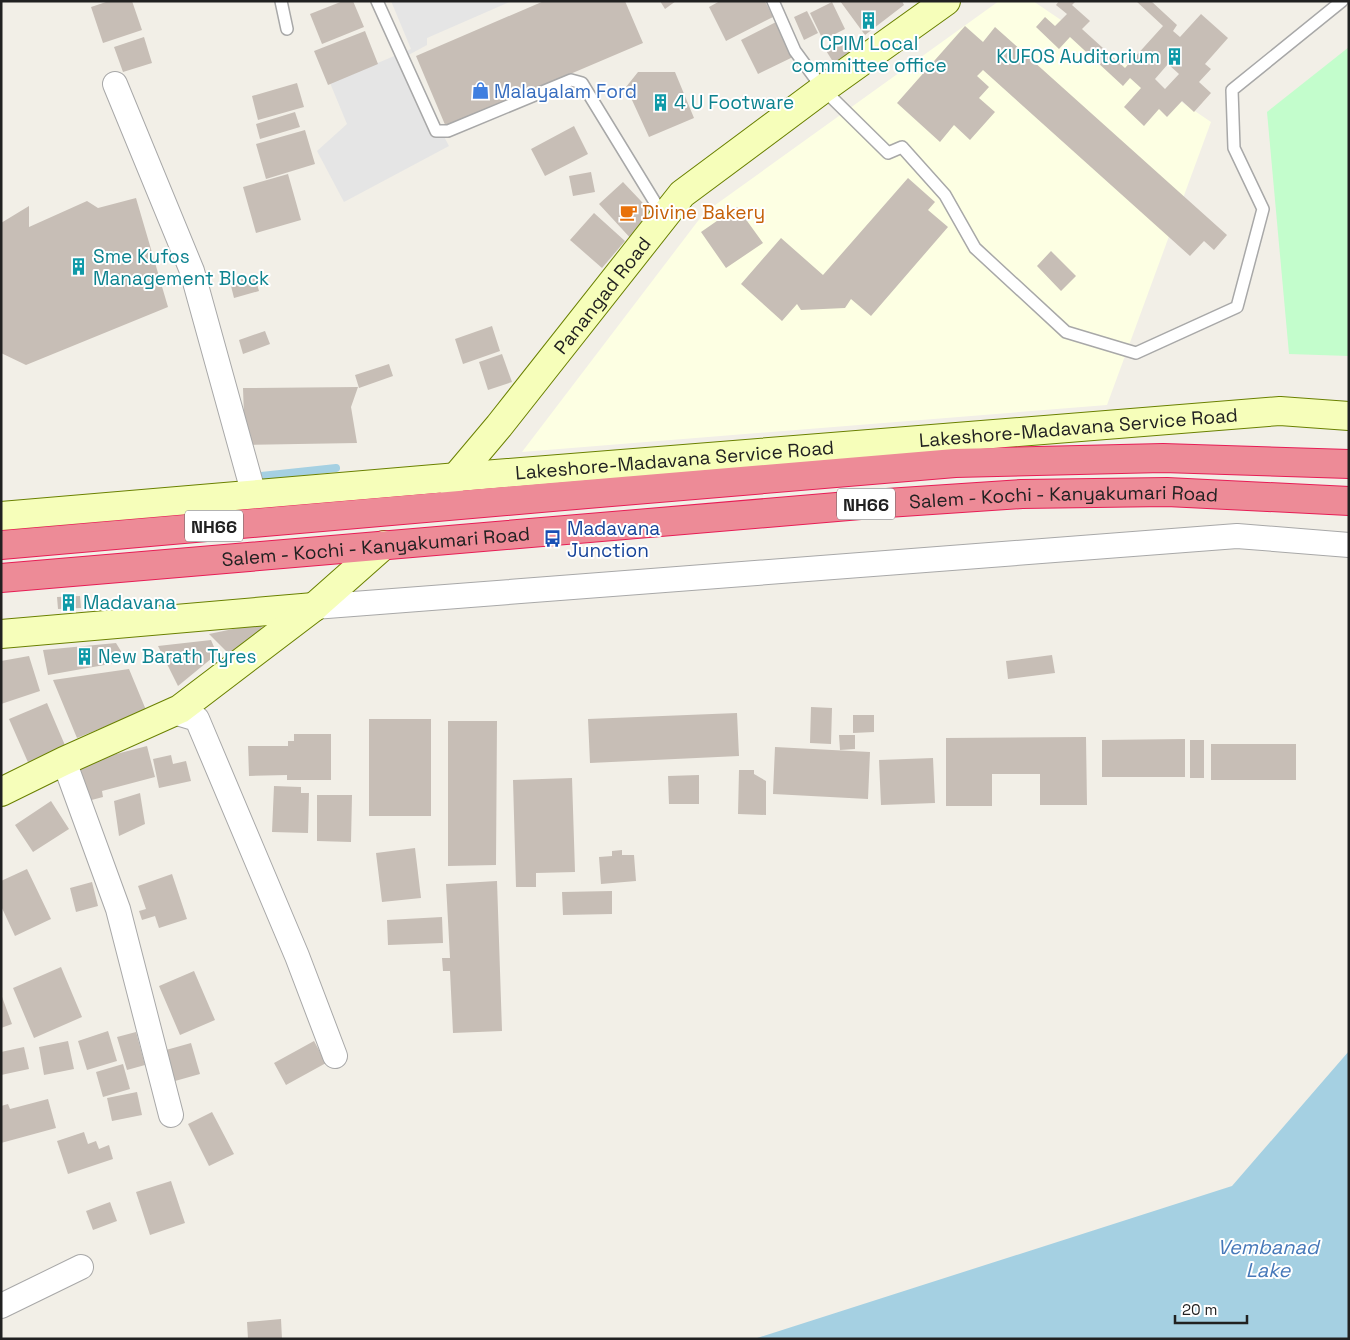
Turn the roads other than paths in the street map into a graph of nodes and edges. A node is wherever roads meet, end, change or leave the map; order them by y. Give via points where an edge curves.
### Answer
1 (281, 1) edge
2 (377, 1) edge
3 (773, 1) edge
4 (946, 1) edge
5 (1342, 1) edge
6 (286, 29) dead end
7 (115, 84) dead end
8 (823, 89) junction
9 (664, 216) junction
10 (1349, 416) edge
11 (1349, 464) edge
12 (458, 477) junction
13 (254, 495) junction
14 (1349, 501) edge
15 (427, 507) junction
16 (3, 512) edge
17 (1, 545) edge
18 (384, 545) junction
19 (1349, 545) edge
20 (1, 578) edge
21 (314, 606) junction
22 (1, 634) edge
23 (174, 712) junction
24 (64, 761) junction
25 (1, 792) edge
26 (335, 1056) dead end
27 (171, 1115) dead end
28 (81, 1267) dead end
29 (1, 1306) edge

1 - 6 lane
2 - 9 lane via 436,131 448,132 571,80 582,83
3 - 8 lane via 795,51
4 - 8 street, Panangad Road
5 - 8 lane via 1232,90 1234,148 1263,209 1237,307 1136,353 1066,332 975,248 945,195 902,147 888,153
7 - 13 street via 192,271
8 - 9 street, Panangad Road via 682,194
9 - 12 street, Panangad Road
10 - 12 street, Lakeshore-Madavana Service Road via 1280,410
11 - 15 highway, Salem - Kochi - Kanyakumari Road / NH66 via 1164,458 955,464
12 - 13 street, Lakeshore-Madavana Service Road
12 - 15 street, Panangad Road
13 - 16 street, Lakeshore-Madavana Service Road
14 - 18 highway, Salem - Kochi - Kanyakumari Road / NH66 via 1168,492 1022,494
15 - 17 highway, Salem - Kochi - Kanyakumari Road / NH66
15 - 18 highway
18 - 20 highway, Salem - Kochi - Kanyakumari Road / NH66
18 - 21 street
19 - 21 street via 1237,536
21 - 22 street
21 - 23 street
23 - 24 street
23 - 26 street via 197,719 297,956
24 - 25 street
24 - 27 street via 118,909
28 - 29 street

